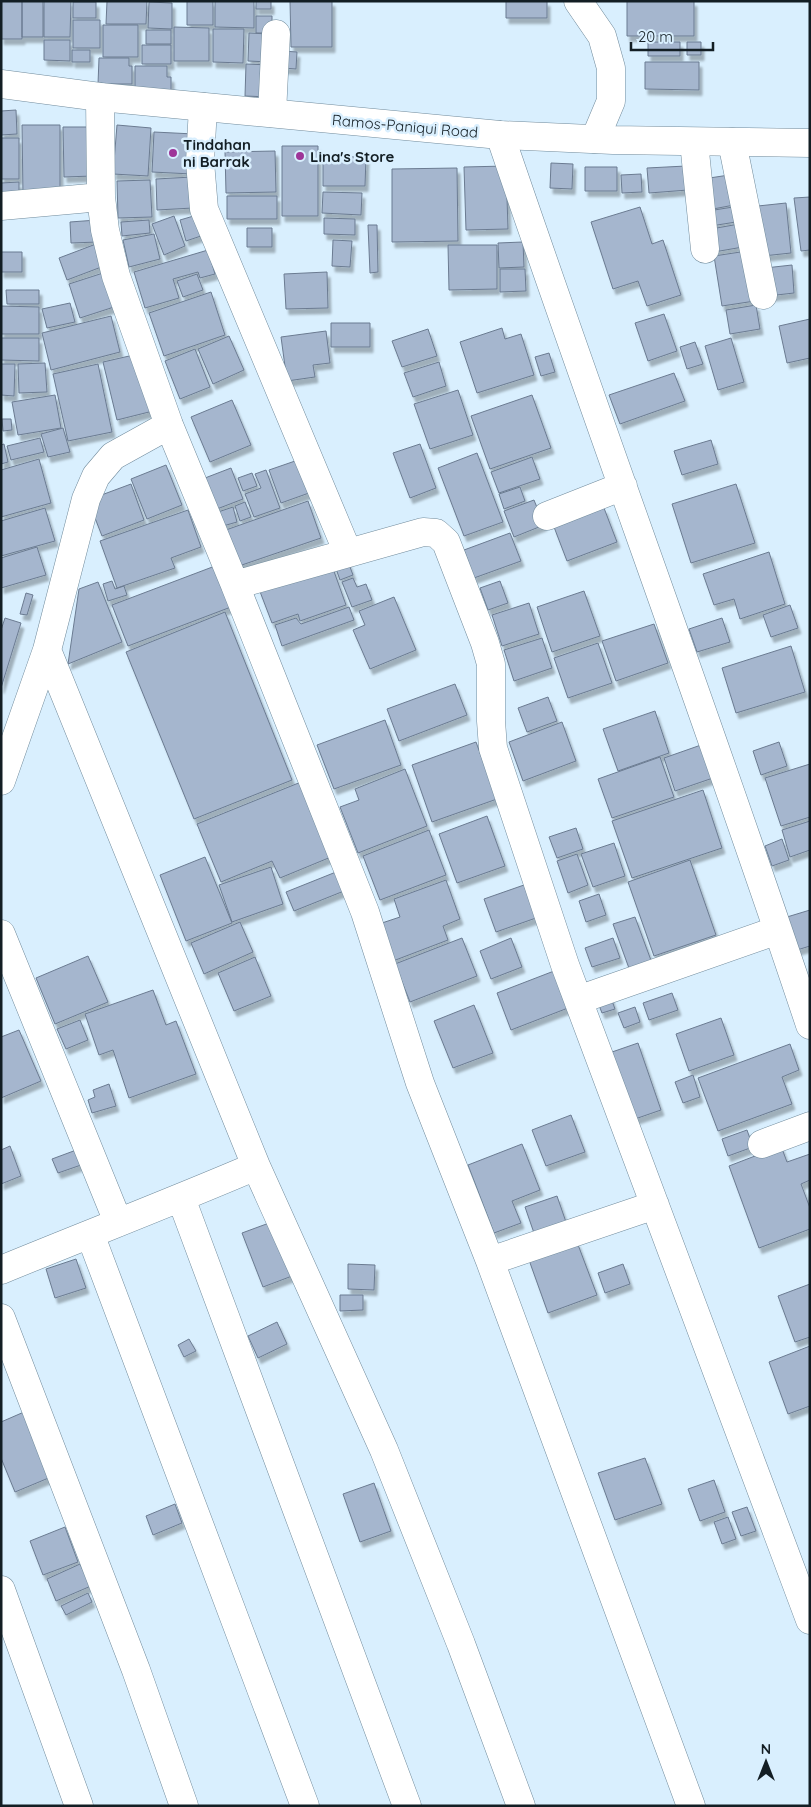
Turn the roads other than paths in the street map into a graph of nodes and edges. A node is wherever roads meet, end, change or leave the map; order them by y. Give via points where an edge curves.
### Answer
1 (578, 1) edge
2 (276, 34) dead end
3 (1, 84) edge
4 (100, 97) junction
5 (203, 107) junction
6 (272, 114) junction
7 (500, 135) junction
8 (595, 139) junction
9 (694, 142) junction
10 (732, 142) junction
11 (810, 143) edge
12 (101, 197) junction
13 (1, 206) edge
14 (705, 249) dead end
15 (763, 295) dead end
16 (169, 425) junction
17 (623, 486) junction
18 (547, 516) dead end
19 (348, 553) junction
20 (235, 585) junction
21 (47, 650) junction
22 (1, 781) edge
23 (778, 930) junction
24 (1, 934) edge
25 (578, 1000) junction
26 (810, 1025) edge
27 (810, 1126) edge
28 (762, 1144) dead end
29 (256, 1166) junction
30 (181, 1198) junction
31 (655, 1205) junction
32 (118, 1222) junction
33 (90, 1234) junction
34 (490, 1261) junction
35 (1, 1270) edge
36 (1, 1318) edge
37 (1, 1590) edge
38 (810, 1620) edge
39 (513, 1803) edge
40 (79, 1806) edge
41 (184, 1806) edge
42 (305, 1806) edge
43 (407, 1806) edge
44 (691, 1806) edge

1 - 8 street via 602,36 611,68 611,101
2 - 6 street
3 - 4 street, Ramos-Paniqui Road
4 - 5 street, Ramos-Paniqui Road
4 - 12 street
5 - 6 street, Ramos-Paniqui Road
5 - 19 street via 200,162 204,209
6 - 7 street, Ramos-Paniqui Road
7 - 8 street, Ramos-Paniqui Road
7 - 17 street
8 - 9 street, Ramos-Paniqui Road
9 - 10 street, Ramos-Paniqui Road
9 - 14 street
10 - 11 street, Ramos-Paniqui Road
10 - 15 street
12 - 13 street
12 - 16 street via 116,276
16 - 20 street
16 - 21 street via 113,456 96,476 86,499
17 - 18 street
17 - 23 street
19 - 20 street
19 - 25 street via 423,532 436,533 446,542 491,664 494,748
20 - 34 street via 365,912 420,1082
21 - 22 street
21 - 29 street
23 - 25 street
23 - 26 street
24 - 32 street
25 - 31 street
27 - 28 street
29 - 30 street
29 - 39 street via 384,1450 460,1644
30 - 32 street
30 - 43 street
31 - 34 street
31 - 38 street
32 - 33 street
33 - 35 street
33 - 42 street
34 - 44 street
36 - 41 street via 136,1670
37 - 40 street

